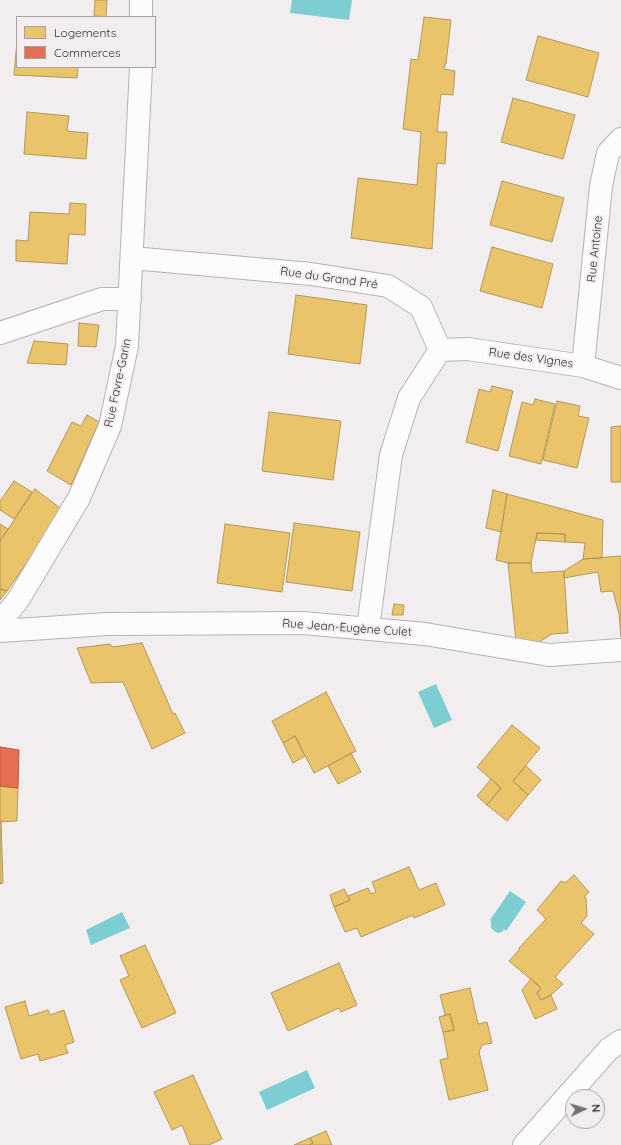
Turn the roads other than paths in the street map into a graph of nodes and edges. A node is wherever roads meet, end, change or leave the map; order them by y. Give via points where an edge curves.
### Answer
1 (141, 0) edge
2 (141, 16) edge
3 (141, 68) edge
4 (621, 138) edge
5 (132, 258) junction
6 (130, 299) junction
7 (0, 333) edge
8 (440, 350) junction
9 (583, 366) junction
10 (621, 378) edge
11 (0, 622) edge
12 (368, 628) junction
13 (0, 630) edge
14 (621, 650) edge
15 (621, 1041) edge
16 (524, 1145) edge

1 - 2 street
3 - 5 street, Rue Favre-Garin
4 - 9 street, Rue Antoine via 608,153 601,186
5 - 6 street, Rue Favre-Garin
5 - 8 street, Rue du Grand Pré via 311,274 388,286 421,307
6 - 7 street via 102,299
6 - 11 street, Rue Favre-Garin via 127,346 110,426 79,498 18,600
8 - 9 street, Rue des Vignes via 468,349
8 - 12 street via 409,398 391,455
9 - 10 street, Rue des Vignes
12 - 13 street, Rue Jean-Eugène Culet via 303,623 107,624
12 - 14 street, Rue Jean-Eugène Culet via 425,634 549,655
15 - 16 street via 609,1049

